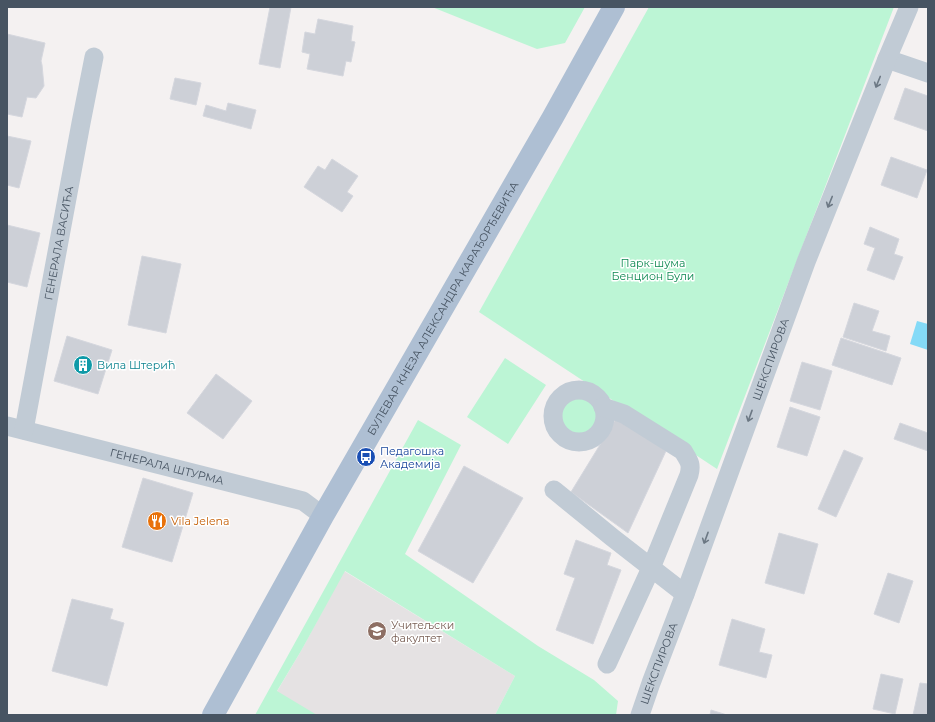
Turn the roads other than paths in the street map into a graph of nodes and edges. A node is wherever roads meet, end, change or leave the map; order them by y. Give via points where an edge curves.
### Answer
1 (614, 7) edge
2 (909, 7) edge
3 (94, 57) dead end
4 (887, 59) junction
5 (928, 73) edge
6 (604, 407) dead end
7 (15, 428) edge
8 (554, 490) dead end
9 (323, 516) junction
10 (651, 568) junction
11 (685, 594) junction
12 (607, 664) dead end
13 (213, 715) edge
14 (640, 715) edge

1 - 9 main road, БУЛЕВАР КНЕЗА АЛЕКСАНДРА КАРАЂОРЂЕВИЋА
2 - 4 street, ШЕКСПИРОВА
3 - 7 street, ГЕНЕРАЛА ВАСИЋА
4 - 5 street
4 -> 11 street, ШЕКСПИРОВА via 806,262
6 - 10 street via 624,414 683,451 689,460 690,475
7 - 9 street, ГЕНЕРАЛА ШТУРМА via 303,500
8 - 10 street
9 - 13 main road, БУЛЕВАР КНЕЗА АЛЕКСАНДРА КАРАЂОРЂЕВИЋА
10 - 11 street
10 - 12 street
11 - 14 street, ШЕКСПИРОВА

